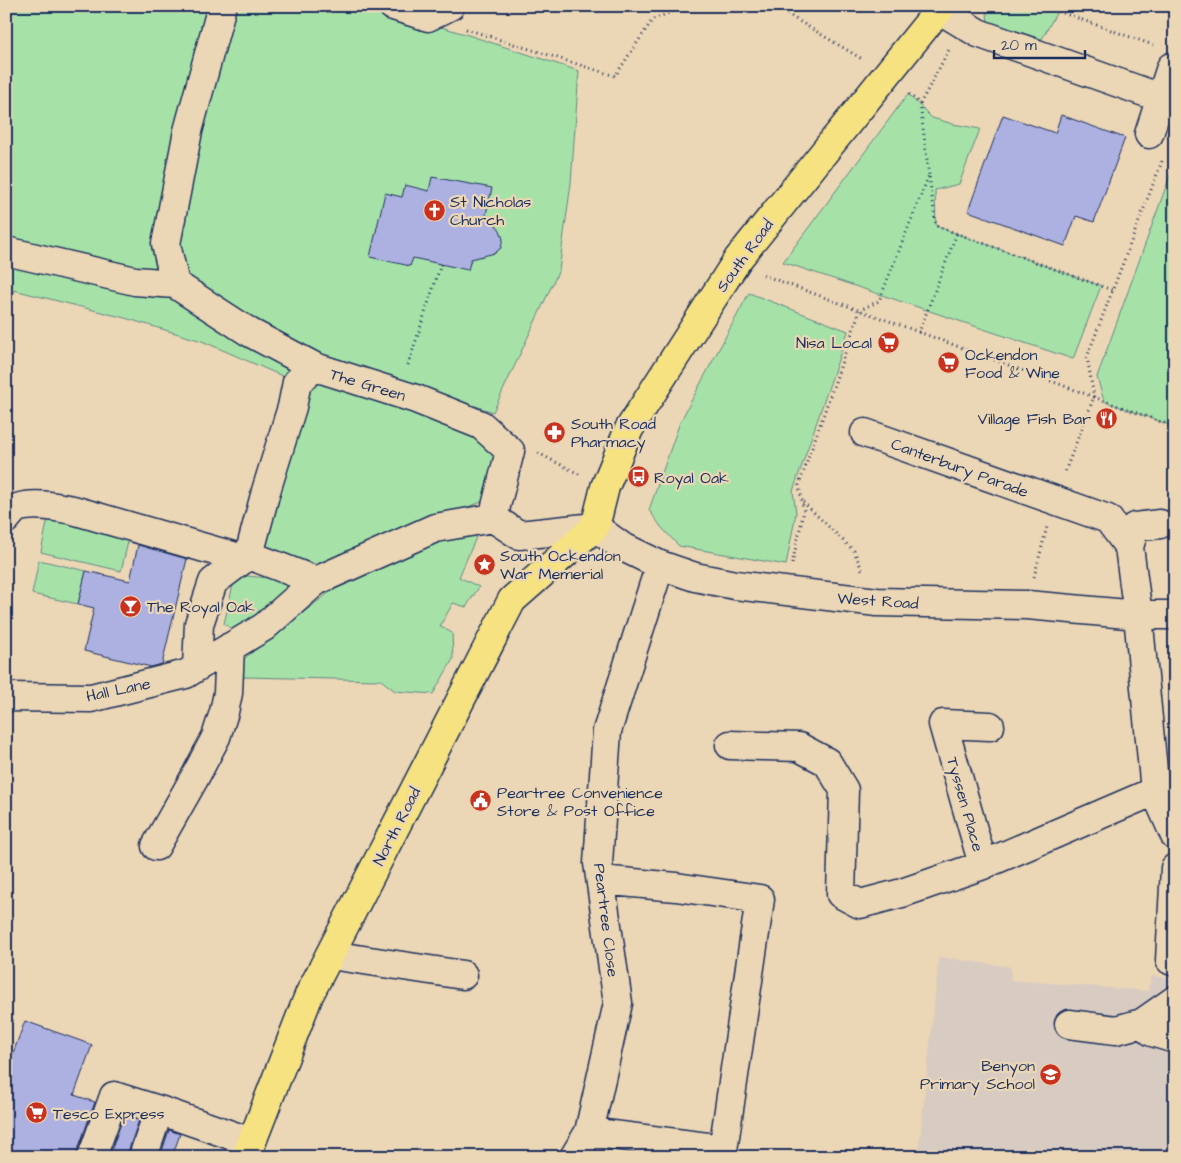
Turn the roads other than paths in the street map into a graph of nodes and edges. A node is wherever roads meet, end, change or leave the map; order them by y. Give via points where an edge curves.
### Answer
1 (222, 6) edge
2 (393, 6) edge
3 (941, 8) edge
4 (439, 12) edge
5 (1164, 57) road end
6 (1161, 98) junction
7 (1149, 134) dead end
8 (6, 251) edge
9 (175, 284) junction
10 (316, 367) junction
11 (865, 433) dead end
12 (493, 518) junction
13 (6, 520) edge
14 (1160, 524) dead end
15 (595, 527) junction
16 (1129, 547) junction
17 (246, 557) junction
18 (660, 565) junction
19 (316, 581) junction
20 (1138, 615) junction
21 (1175, 615) edge
22 (230, 647) junction
23 (197, 667) junction
24 (6, 697) edge
25 (990, 726) dead end
26 (730, 745) dead end
27 (1165, 789) edge
28 (1175, 836) edge
29 (156, 846) dead end
30 (983, 865) junction
31 (1175, 868) edge
32 (601, 880) junction
33 (330, 955) junction
34 (1175, 962) edge
35 (463, 975) dead end
36 (1175, 1000) edge
37 (1142, 1023) junction
38 (1069, 1024) dead end
39 (1175, 1039) edge
40 (159, 1110) junction
41 (589, 1132) junction
42 (248, 1149) edge
43 (722, 1153) edge
44 (92, 1157) edge
45 (143, 1157) edge
46 (574, 1157) edge

1 - 9 street via 188,131 166,244
2 - 4 street
3 - 6 street, South Road via 978,33
3 - 15 main road, South Road via 738,260 629,429 605,487
5 - 6 street
6 - 7 street
8 - 9 street via 135,281
9 - 10 street via 249,332
10 - 12 street, The Green via 399,393 482,425 510,451
10 - 17 street, The Green via 297,382
11 - 16 street, Canterbury Parade via 1108,520
12 - 15 street via 519,535
12 - 19 street via 435,528
13 - 17 street via 16,508 33,505 58,507
14 - 16 street via 1134,527
15 - 18 street, West Road via 621,546
15 - 33 main road, North Road via 512,600
16 - 20 street
17 - 19 street
17 - 23 street via 214,582 200,624
18 - 20 street, West Road via 735,584 877,602 1027,605
18 - 32 street, Peartree Close via 607,731 598,863
19 - 22 street via 264,626
20 - 21 street, West Road
20 - 27 street
22 - 23 street
22 - 29 street via 228,693 216,737
23 - 24 street, Hall Lane via 186,674 91,698
25 - 30 street, Tyssen Place via 943,724
26 - 30 street via 799,747 827,762 844,790 841,894 860,904
27 - 28 street
27 - 30 street, Tyssen Place
31 - 34 street via 1170,960
32 - 41 street, Peartree Close via 618,1003
32 - 43 street via 760,899
33 - 35 street
33 - 42 main road, North Road via 309,995
36 - 37 street
37 - 38 street via 1116,1030
37 - 39 street via 1152,1032
40 - 42 street
40 - 44 street via 114,1096
40 - 45 street
41 - 43 street
41 - 46 street, Peartree Close

